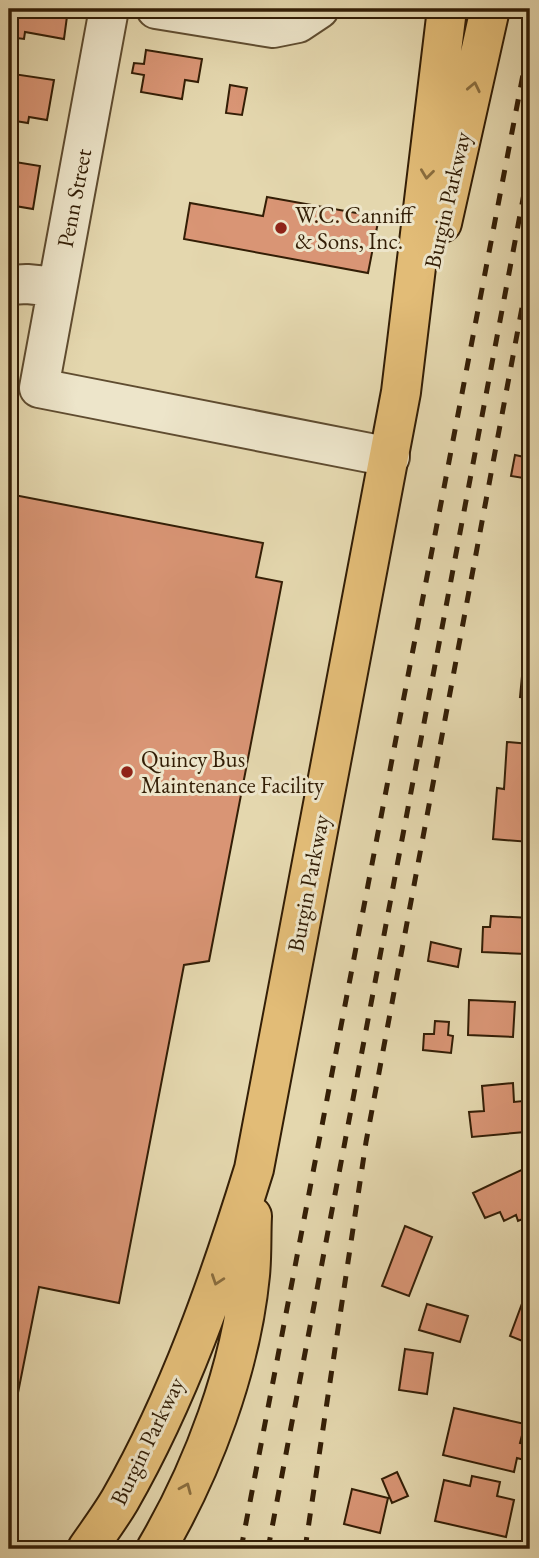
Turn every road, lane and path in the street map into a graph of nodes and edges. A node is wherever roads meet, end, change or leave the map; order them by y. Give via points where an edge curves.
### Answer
1 (109, 9) edge
2 (156, 9) edge
3 (319, 9) edge
4 (447, 9) edge
5 (490, 9) edge
6 (9, 285) edge
7 (57, 288) junction
8 (401, 391) junction
9 (390, 457) junction
10 (254, 1169) junction
11 (87, 1549) edge
12 (156, 1549) edge

1 - 7 street, Penn Street
2 - 3 street via 273,28 298,23
4 -> 8 main road, Burgin Parkway
8 -> 5 main road, Burgin Parkway
6 - 7 street
7 - 9 street, Penn Street via 39,388
8 - 9 main road, Burgin Parkway
9 - 10 main road, Burgin Parkway
10 -> 11 main road, Burgin Parkway via 214,1291 158,1426 119,1502
12 -> 10 main road, Burgin Parkway via 207,1441 233,1366 250,1276

